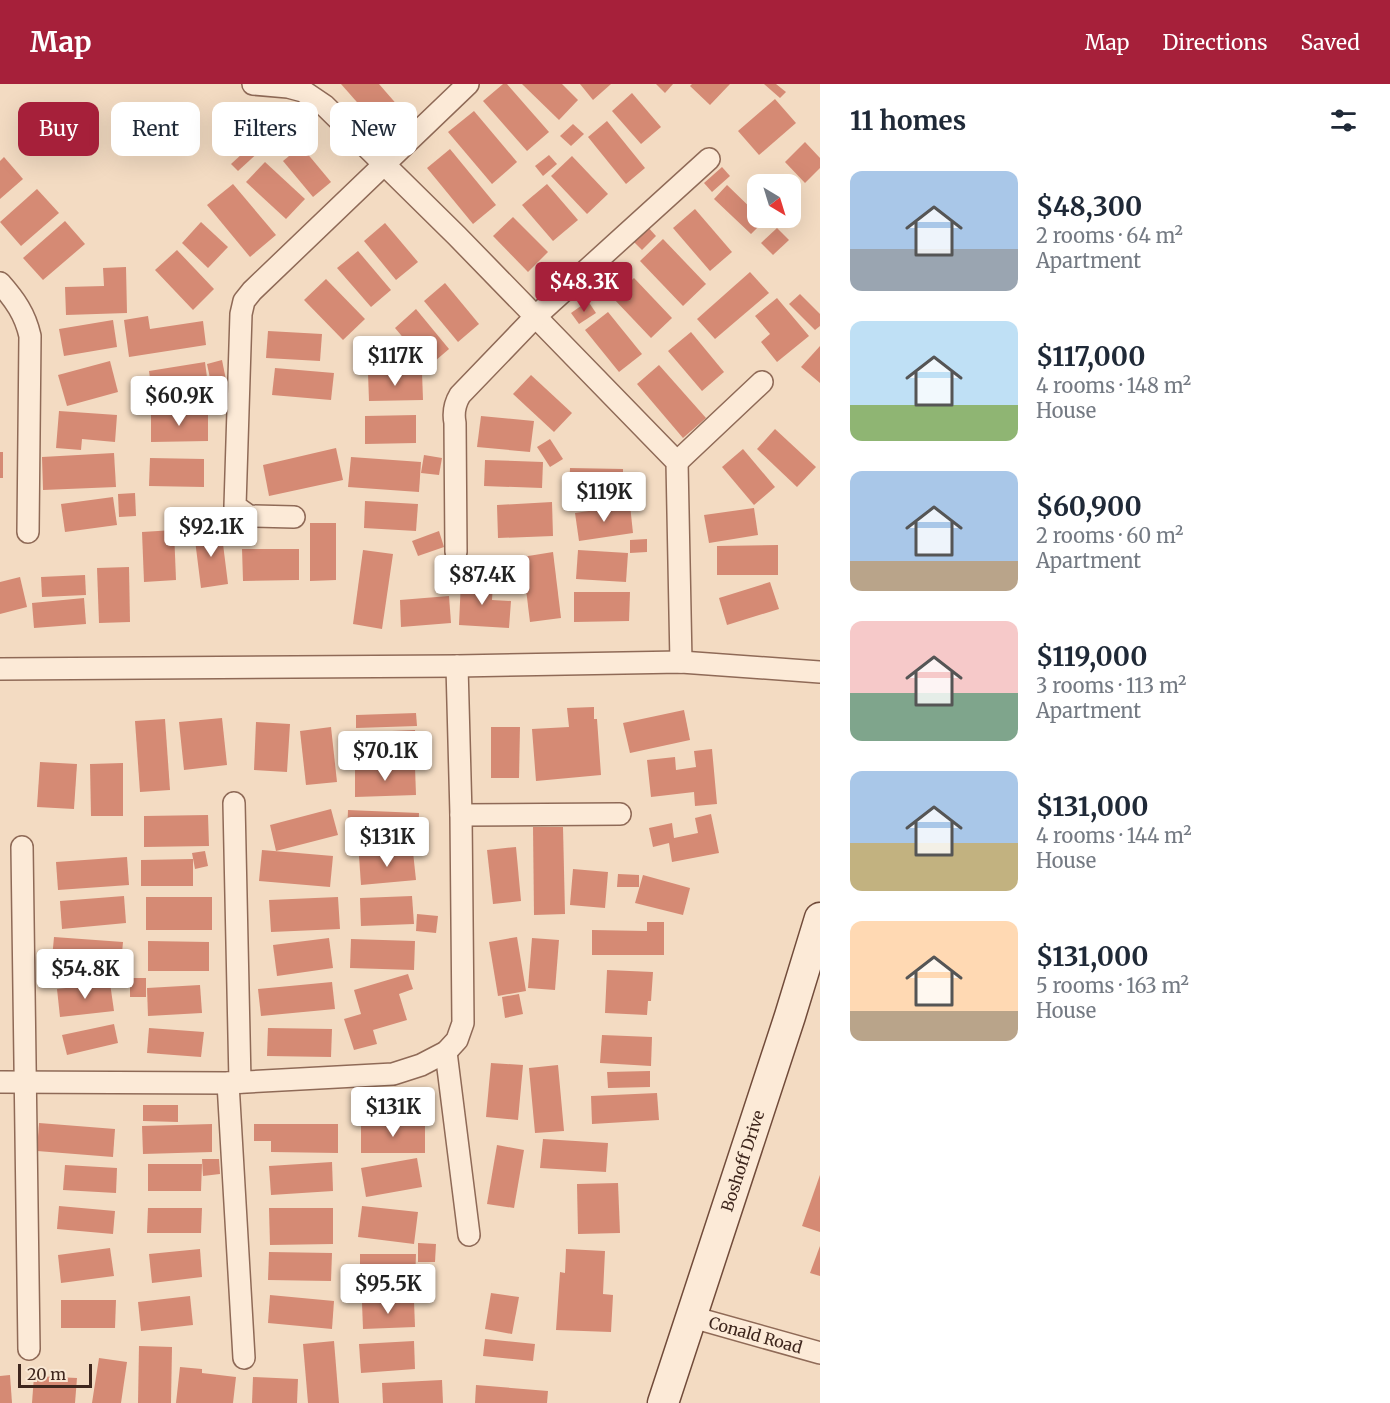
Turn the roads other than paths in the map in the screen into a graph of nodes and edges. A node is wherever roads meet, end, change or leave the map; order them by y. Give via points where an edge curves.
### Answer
1 (253, 84) edge
2 (468, 84) edge
3 (709, 159) dead end
4 (386, 164) junction
5 (0, 283) edge
6 (536, 316) junction
7 (762, 382) dead end
8 (677, 462) junction
9 (294, 518) dead end
10 (28, 532) dead end
11 (456, 552) dead end
12 (681, 662) junction
13 (457, 666) junction
14 (0, 669) edge
15 (820, 672) edge
16 (234, 803) dead end
17 (620, 814) dead end
18 (461, 815) junction
19 (22, 847) dead end
20 (820, 918) edge
21 (446, 1052) junction
22 (25, 1081) junction
23 (0, 1082) edge
24 (234, 1083) junction
25 (469, 1235) dead end
26 (692, 1317) junction
27 (29, 1349) dead end
28 (820, 1353) edge
29 (244, 1359) dead end
30 (663, 1403) edge

1 - 4 street via 303,91 325,106
2 - 4 street
3 - 6 street
4 - 6 street
4 - 9 street via 244,301 235,506 249,516
5 - 10 street via 19,305 30,336
6 - 8 street
6 - 11 street via 456,401
7 - 8 street
8 - 12 street
12 - 13 street
12 - 15 street
13 - 14 street
13 - 18 street
16 - 24 street
17 - 18 street
18 - 21 street via 464,1023 457,1040
19 - 22 street
20 - 26 main road, Boshoff Drive
21 - 24 street via 393,1074
21 - 25 street
22 - 23 street
22 - 24 street
22 - 27 street
24 - 29 street
26 - 28 street, Conald Road
26 - 30 main road, Boshoff Drive

